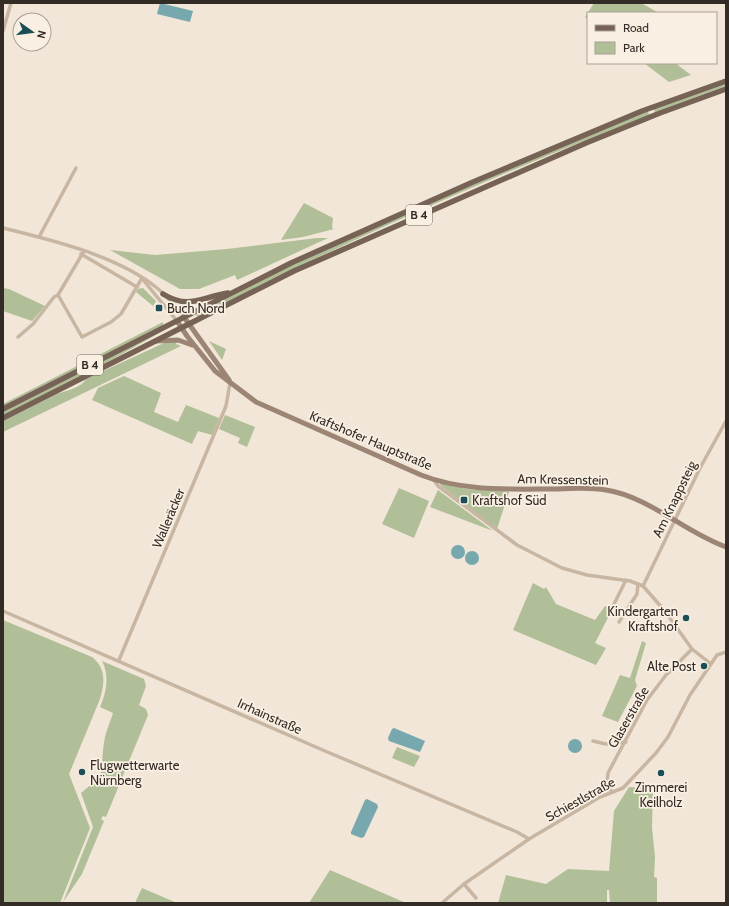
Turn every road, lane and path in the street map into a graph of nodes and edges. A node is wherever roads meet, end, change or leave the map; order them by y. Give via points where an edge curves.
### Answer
1 (11, 3) edge
2 (3, 31) edge
3 (726, 81) edge
4 (726, 89) edge
5 (76, 168) dead end
6 (3, 228) edge
7 (39, 237) junction
8 (82, 252) junction
9 (142, 278) junction
10 (137, 287) junction
11 (234, 292) junction
12 (164, 294) junction
13 (58, 295) junction
14 (184, 317) junction
15 (177, 321) junction
16 (189, 324) junction
17 (182, 328) junction
18 (18, 337) dead end
19 (156, 341) junction
20 (195, 347) junction
21 (230, 382) junction
22 (3, 409) edge
23 (3, 418) edge
24 (726, 421) edge
25 (434, 480) junction
26 (675, 521) junction
27 (726, 547) edge
28 (626, 580) junction
29 (638, 584) junction
30 (643, 586) junction
31 (612, 608) dead end
32 (3, 611) edge
33 (619, 622) dead end
34 (692, 649) junction
35 (726, 652) edge
36 (118, 660) junction
37 (711, 664) junction
38 (593, 741) dead end
39 (626, 742) junction
40 (607, 782) junction
41 (611, 791) junction
42 (600, 797) junction
43 (529, 839) junction
44 (464, 884) junction
45 (476, 898) dead end
46 (442, 903) edge

1 - 2 street
3 - 11 main road, B 4 via 642,111 409,210
4 - 16 main road, B 4 via 645,119 408,220 294,271
5 - 7 street
6 - 7 street
7 - 8 street
8 - 9 street via 103,258
8 - 10 street
8 - 13 street
9 - 10 street
9 - 12 street
9 - 15 street
10 - 13 street via 120,314 111,322 82,337
11 - 12 main road, B 4 via 185,303
11 - 14 main road, B 4
12 - 14 street
13 - 18 street
14 - 15 main road, B 4
14 - 16 street, Kraftshofer Hauptstraße
15 - 17 street, Kraftshofer Hauptstraße
15 - 22 main road, B 4
16 - 17 main road, B 4
16 - 21 street, Kraftshofer Hauptstraße
17 - 19 main road, B 4
17 - 20 street, Kraftshofer Hauptstraße
19 - 20 street via 178,340
19 - 23 main road, B 4
20 - 21 street, Kraftshofer Hauptstraße via 215,371
21 - 25 street, Kraftshofer Hauptstraße via 260,404
21 - 36 street, Walleräcker via 226,406
24 - 26 street, Am Knappsteig
25 - 26 street, Am Kressenstein via 488,489 605,490 634,498
25 - 28 street, Kraftshofer Hauptstraße via 438,486 517,545 573,572
26 - 27 street, Am Kressenstein
26 - 30 street, Am Knappsteig
28 - 29 street, Kraftshofer Hauptstraße
28 - 31 street
29 - 30 street, Kraftshofer Hauptstraße
29 - 33 street via 637,594
30 - 34 street, Kraftshofer Hauptstraße
32 - 36 street, Irrhainstraße
34 - 37 street, Kraftshofer Hauptstraße
34 - 39 street, Glaserstraße via 666,675 647,700
35 - 37 street via 717,655
36 - 43 street, Irrhainstraße
37 - 41 street, Schiestlstraße via 656,753 623,788
38 - 39 street via 606,744
39 - 40 street, Glaserstraße via 608,773
40 - 41 street
40 - 42 street, Glaserstraße via 599,794
41 - 42 street, Schiestlstraße
42 - 43 street, Schiestlstraße
43 - 44 street, Schiestlstraße
44 - 45 street
44 - 46 street, Schiestlstraße

